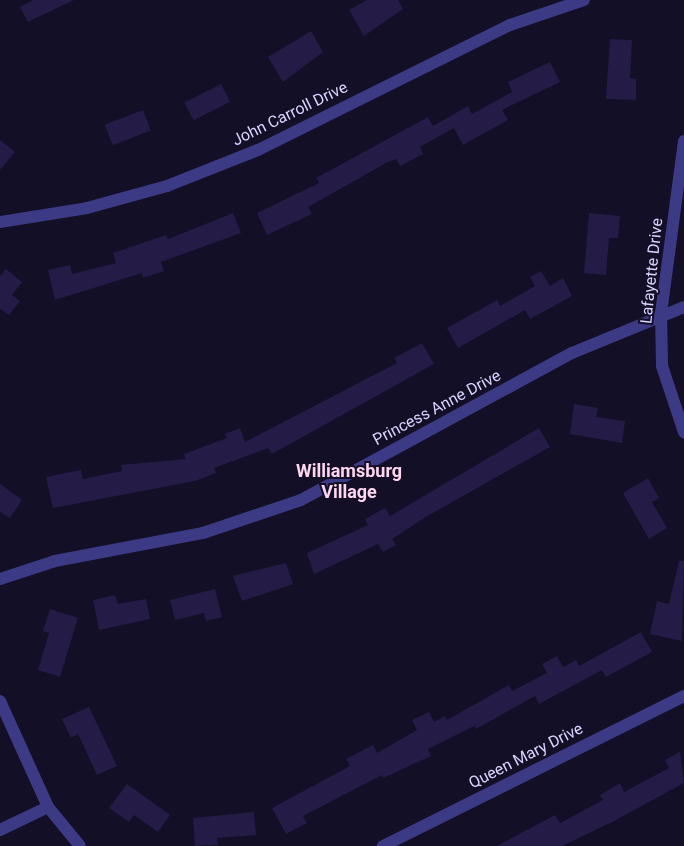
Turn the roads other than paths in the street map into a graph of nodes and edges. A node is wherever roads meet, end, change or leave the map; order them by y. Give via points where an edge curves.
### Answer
1 (584, 0) edge
2 (684, 141) edge
3 (0, 222) edge
4 (684, 307) edge
5 (661, 313) junction
6 (684, 432) edge
7 (0, 579) edge
8 (684, 696) edge
9 (0, 700) edge
10 (48, 807) junction
11 (0, 830) edge
12 (80, 846) edge
13 (383, 846) edge

1 - 3 street, John Carroll Drive via 510,25 258,150 167,186 86,208
2 - 5 street, Lafayette Drive
4 - 5 street, Princess Anne Drive
5 - 6 street, Lafayette Drive via 662,366
5 - 7 street, Princess Anne Drive via 572,353 301,500 203,533 55,561
8 - 13 street, Queen Mary Drive
9 - 10 street
10 - 11 street
10 - 12 street

